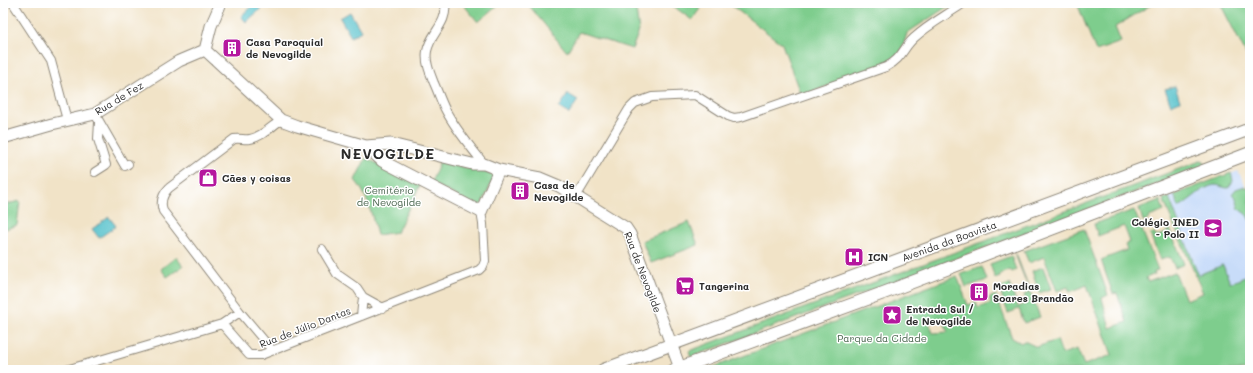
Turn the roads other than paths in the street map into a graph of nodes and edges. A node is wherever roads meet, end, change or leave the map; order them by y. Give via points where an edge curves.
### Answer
1 (13, 3) edge
2 (221, 3) edge
3 (445, 3) edge
4 (961, 5) dead end
5 (205, 50) junction
6 (97, 118) junction
7 (67, 120) junction
8 (280, 120) junction
9 (1250, 130) edge
10 (3, 138) edge
11 (366, 146) junction
12 (1250, 153) edge
13 (128, 164) dead end
14 (484, 164) junction
15 (499, 170) junction
16 (95, 172) dead end
17 (576, 197) junction
18 (481, 212) junction
19 (322, 249) dead end
20 (363, 297) junction
21 (383, 308) junction
22 (240, 312) junction
23 (361, 316) junction
24 (222, 324) junction
25 (672, 344) junction
26 (272, 350) junction
27 (677, 369) edge
28 (66, 370) edge
29 (603, 370) edge

1 - 7 street via 50,61
2 - 5 street via 211,26
3 - 14 street via 445,18 427,51 428,68 445,109
4 - 17 street via 915,37 894,63 741,117 728,116 695,95 652,97 635,103
5 - 6 street, Rua de Fez via 179,61
5 - 8 street
6 - 7 street, Rua de Fez
6 - 13 street via 125,166
6 - 16 street via 98,139 106,165
7 - 10 street, Rua de Fez
8 - 11 street
8 - 22 street via 257,138 234,139 169,188 162,200 163,211
9 - 25 main road, Avenida da Boavista
11 - 14 street, Rua de Nevogilde via 391,144 472,164
11 - 18 street via 382,161
12 - 27 main road
14 - 15 street, Rua de Nevogilde
15 - 17 street, Rua de Nevogilde via 540,178
15 - 18 street
17 - 25 street, Rua de Nevogilde via 621,224 630,234
18 - 21 street, Rua de Júlio Dantas via 485,261 483,266
19 - 20 street via 337,274 357,288
20 - 21 street
20 - 23 street
21 - 23 street, Rua de Júlio Dantas
22 - 24 street
22 - 26 street
23 - 26 street, Rua de Júlio Dantas
24 - 26 street, Rua de Júlio Dantas via 249,355 261,355
24 - 28 street
25 - 27 street, Rua de Nevogilde
25 - 29 main road, Avenida da Boavista

